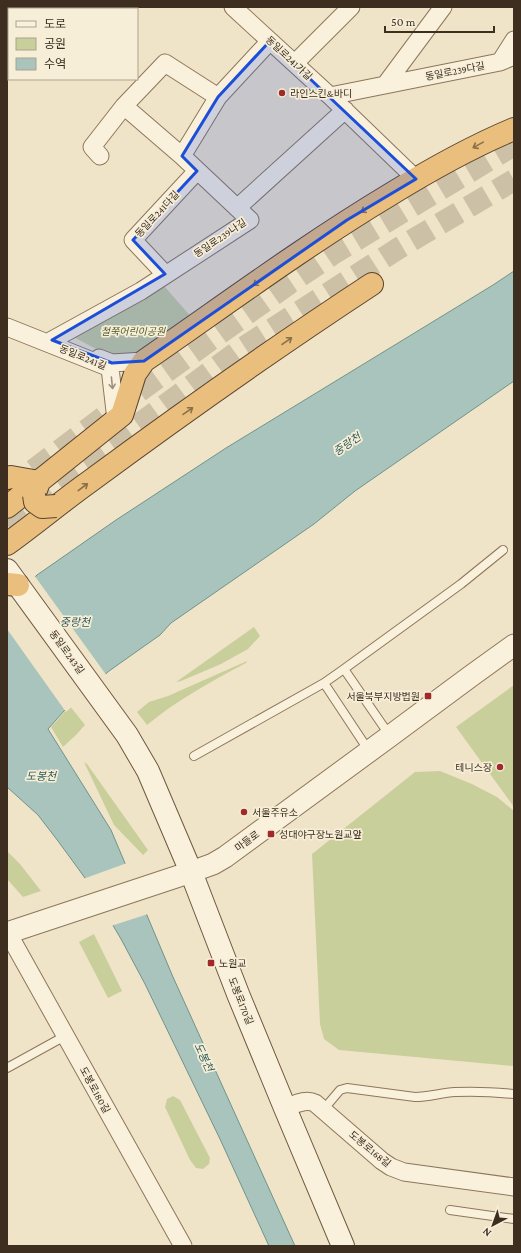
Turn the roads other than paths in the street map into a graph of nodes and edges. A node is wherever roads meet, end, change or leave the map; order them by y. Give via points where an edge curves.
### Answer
1 (233, 7) edge
2 (351, 7) edge
3 (444, 7) edge
4 (514, 40) edge
5 (270, 41) junction
6 (507, 59) edge
7 (295, 63) junction
8 (385, 85) junction
9 (330, 96) junction
10 (218, 97) junction
11 (124, 106) junction
12 (345, 110) junction
13 (514, 129) edge
14 (100, 156) dead end
15 (182, 156) junction
16 (197, 171) junction
17 (416, 179) junction
18 (237, 208) junction
19 (165, 274) junction
20 (372, 284) dead end
21 (7, 319) edge
22 (7, 327) edge
23 (52, 340) junction
24 (144, 361) junction
25 (116, 420) junction
26 (7, 478) edge
27 (36, 489) junction
28 (56, 506) junction
29 (7, 507) edge
30 (7, 544) edge
31 (503, 550) dead end
32 (11, 579) edge
33 (514, 645) edge
34 (344, 669) junction
35 (324, 683) junction
36 (127, 735) joint
37 (390, 736) junction
38 (370, 751) junction
39 (194, 756) dead end
40 (191, 872) junction
41 (8, 933) edge
42 (65, 1036) junction
43 (7, 1068) edge
44 (514, 1094) edge
45 (285, 1108) junction
46 (323, 1110) junction
47 (514, 1186) edge
48 (450, 1210) dead end
49 (514, 1219) edge
50 (183, 1246) edge
51 (343, 1246) edge

1 - 5 street, 동일로241가길
2 - 7 street
3 - 8 street
4 - 6 street, 동일로239다길
5 - 7 street, 동일로241가길
5 - 10 street
6 - 8 street, 동일로239다길
7 - 9 street, 동일로241가길
8 - 9 street, 동일로239다길
9 - 12 street, 동일로241가길
10 - 11 street via 164,63
10 - 15 street
11 - 14 street via 92,147
11 - 15 street
12 - 17 street, 동일로241가길
12 - 18 street, 동일로239나길
13 -> 17 highway via 488,140
15 - 16 street
16 - 18 street
16 - 19 street, 동일로241다길 via 133,240
17 -> 24 highway via 347,220
18 - 19 street, 동일로239나길 via 250,220
19 - 23 street, 동일로239나길 via 141,291
28 -> 20 highway via 311,324
21 - 23 street, 동일로241길
22 -> 25 street, 동일로241길 via 110,368
23 - 24 street, 동일로241길 via 112,363
24 - 25 highway via 135,374 122,415
25 - 27 highway
26 - 27 highway via 11,477
27 - 28 highway, bridge via 36,502 42,507
27 - 29 highway
28 - 30 highway
31 - 34 lane via 461,584
32 - 36 main road, 동일로243길
33 - 37 street, 마들로
34 - 35 lane
34 - 37 lane
35 - 38 lane
35 - 39 lane
36 - 40 main road, 도봉로170길 via 148,771
37 - 38 street, 마들로
38 - 40 street, 마들로 via 225,857
40 - 41 street, 마들로
40 - 45 main road, 도봉로170길
41 - 42 street, 도봉로180길
42 - 43 lane
42 - 50 street, 도봉로180길
44 - 46 lane via 482,1091 414,1097 347,1088 340,1090
45 - 46 street, 도봉로168길 via 308,1101
45 - 51 main road, 도봉로170길
46 - 47 street, 도봉로168길 via 391,1167 404,1172
48 - 49 lane

